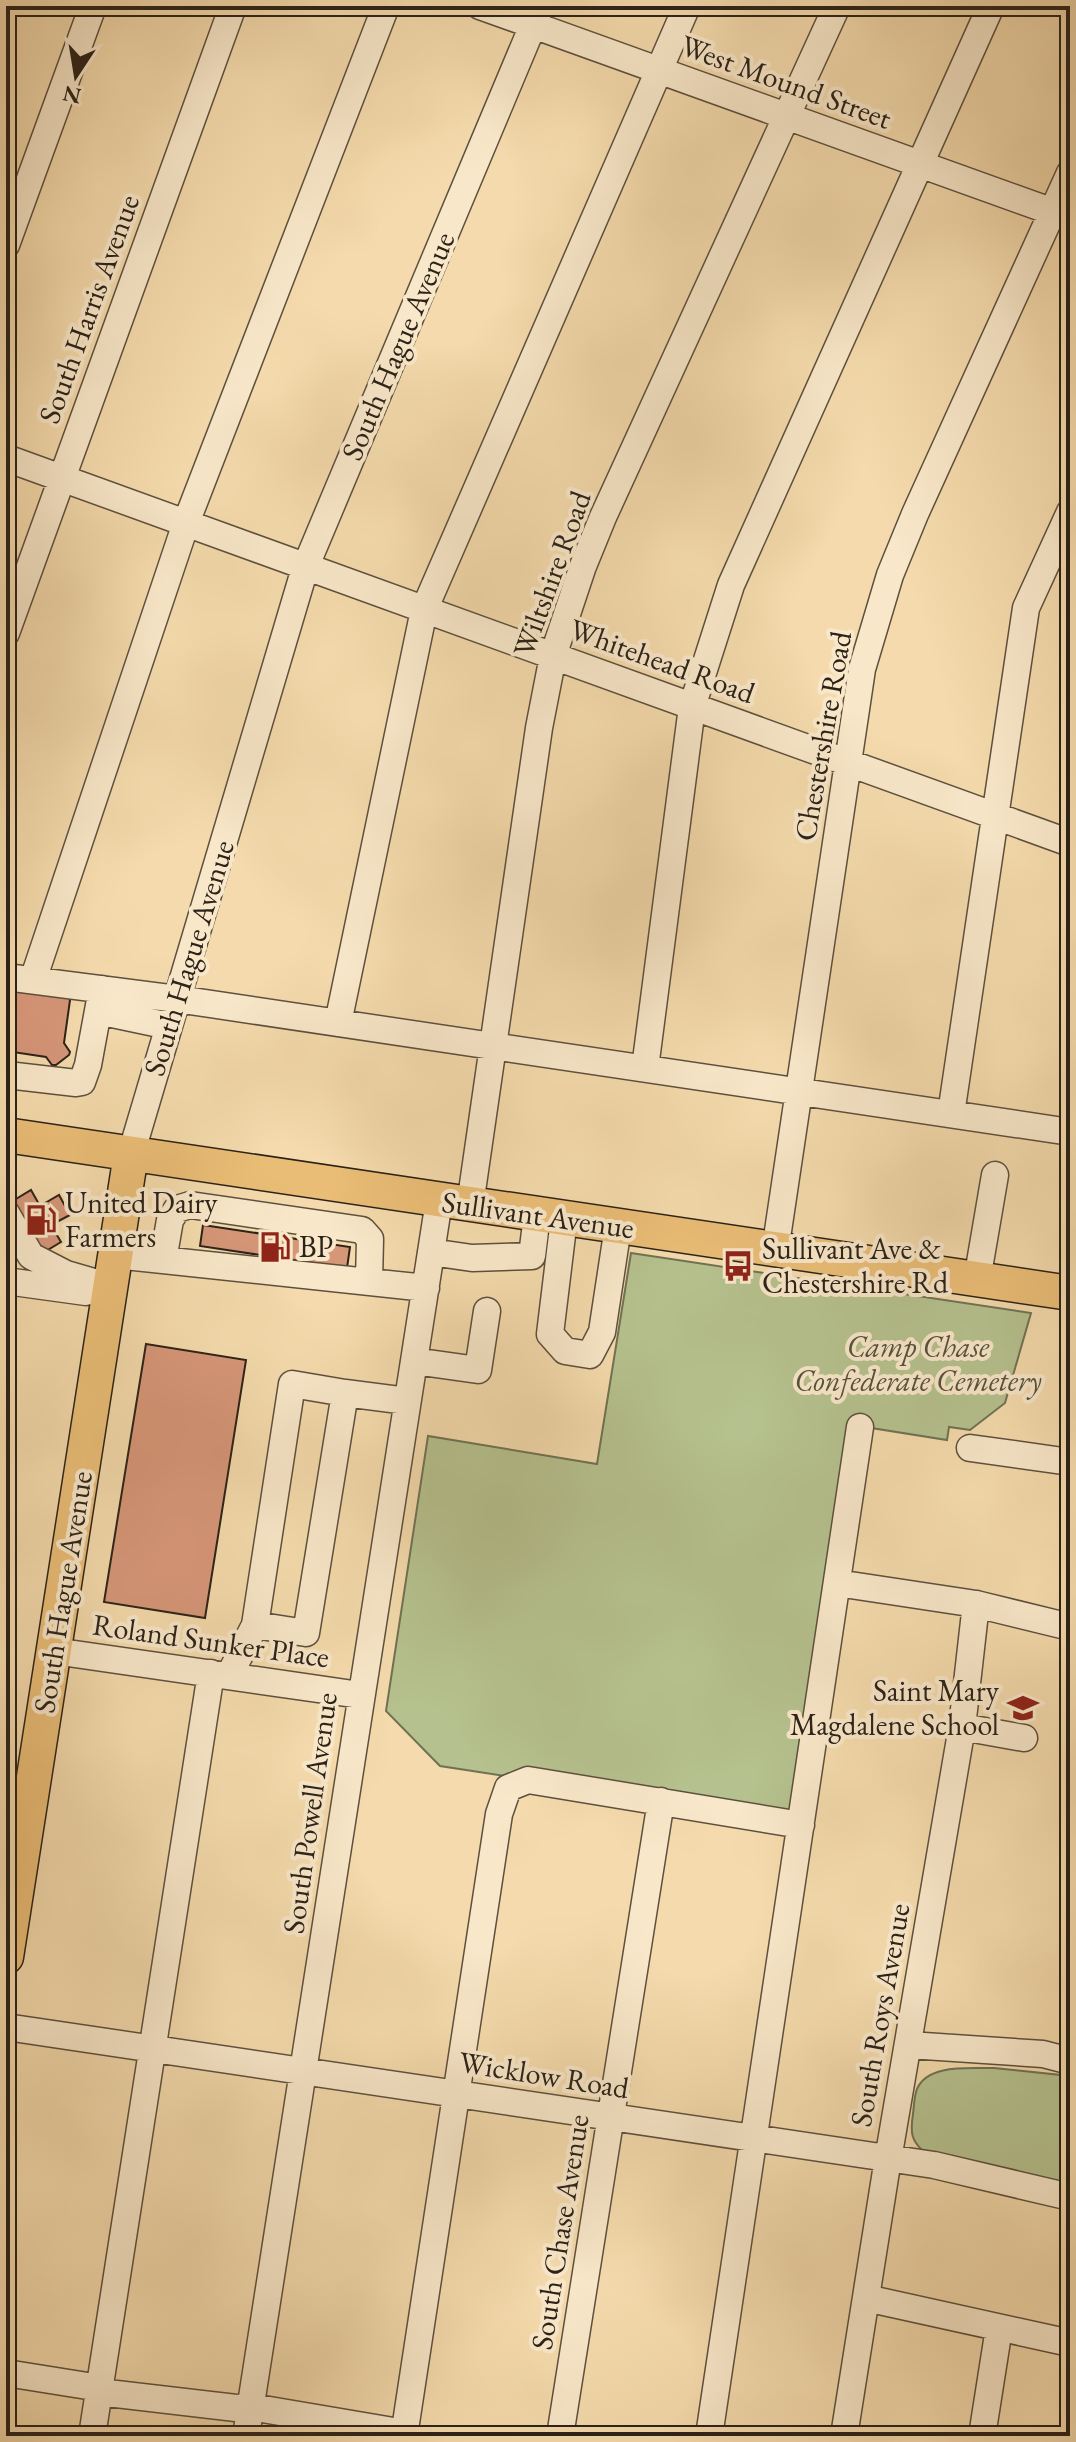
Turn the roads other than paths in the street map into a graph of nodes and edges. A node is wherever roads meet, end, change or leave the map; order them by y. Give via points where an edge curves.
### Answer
1 (93, 6) edge
2 (233, 6) edge
3 (386, 6) edge
4 (480, 6) edge
5 (687, 6) edge
6 (837, 6) edge
7 (991, 6) edge
8 (537, 16) edge
9 (659, 70) junction
10 (788, 117) junction
11 (918, 164) junction
12 (1070, 173) edge
13 (1061, 215) edge
14 (6, 245) edge
15 (6, 458) edge
16 (61, 479) junction
17 (1070, 512) edge
18 (186, 523) junction
19 (305, 568) junction
20 (424, 610) junction
21 (6, 633) edge
22 (553, 656) junction
23 (692, 707) junction
24 (848, 762) junction
25 (997, 817) junction
26 (1070, 843) edge
27 (6, 977) edge
28 (33, 980) junction
29 (177, 999) junction
30 (100, 1000) junction
31 (338, 1023) junction
32 (169, 1026) junction
33 (492, 1046) junction
34 (645, 1068) junction
35 (6, 1075) edge
36 (6, 1085) edge
37 (798, 1091) junction
38 (951, 1114) junction
39 (1070, 1132) edge
40 (6, 1135) edge
41 (131, 1154) junction
42 (244, 1171) junction
43 (995, 1175) dead end
44 (328, 1184) junction
45 (454, 1203) junction
46 (6, 1213) edge
47 (256, 1214) junction
48 (551, 1217) junction
49 (322, 1223) junction
50 (618, 1227) junction
51 (775, 1251) junction
52 (431, 1252) junction
53 (163, 1260) junction
54 (112, 1279) junction
55 (977, 1280) junction
56 (6, 1281) edge
57 (369, 1282) junction
58 (426, 1288) junction
59 (1070, 1293) edge
60 (487, 1311) dead end
61 (414, 1361) junction
62 (345, 1393) junction
63 (407, 1401) junction
64 (860, 1427) dead end
65 (970, 1448) dead end
66 (1070, 1462) edge
67 (837, 1583) junction
68 (976, 1604) junction
69 (255, 1625) junction
70 (1070, 1627) edge
71 (54, 1651) junction
72 (220, 1675) junction
73 (360, 1695) junction
74 (962, 1727) junction
75 (1024, 1738) dead end
76 (661, 1801) junction
77 (801, 1825) junction
78 (6, 1957) edge
79 (6, 2027) edge
80 (909, 2045) junction
81 (153, 2049) junction
82 (1070, 2061) edge
83 (304, 2071) junction
84 (458, 2094) junction
85 (610, 2117) junction
86 (754, 2139) junction
87 (888, 2158) junction
88 (1070, 2197) edge
89 (866, 2298) junction
90 (999, 2328) junction
91 (1070, 2343) edge
92 (6, 2373) edge
93 (99, 2390) junction
94 (251, 2407) junction
95 (405, 2434) edge
96 (92, 2436) edge
97 (246, 2436) edge
98 (560, 2436) edge
99 (709, 2436) edge
100 (844, 2436) edge
101 (982, 2436) edge

1 - 14 street
2 - 16 street, South Harris Avenue
3 - 18 street
4 - 8 street, West Mound Street
5 - 9 street
6 - 10 street, Wiltshire Road
7 - 11 street
8 - 9 street, West Mound Street
8 - 19 street, South Hague Avenue
9 - 10 street, West Mound Street
9 - 20 street
10 - 11 street, West Mound Street
10 - 22 street, Wiltshire Road via 603,517
11 - 13 street, West Mound Street
11 - 23 street via 731,585
12 - 13 street, Chestershire Road
13 - 24 street, Chestershire Road via 971,388 890,575 862,669
15 - 16 street, Whitehead Road
16 - 18 street, Whitehead Road
16 - 21 street, South Harris Avenue
17 - 25 street via 1026,608
18 - 19 street, Whitehead Road
18 - 28 street
19 - 20 street, Whitehead Road
19 - 29 street, South Hague Avenue
20 - 22 street, Whitehead Road
20 - 31 street
22 - 23 street, Whitehead Road
22 - 33 street, Wiltshire Road
23 - 24 street, Whitehead Road
23 - 34 street
24 - 25 street, Whitehead Road
24 - 37 street, Chestershire Road
25 - 26 street, Whitehead Road
25 - 38 street
27 - 28 street
28 - 30 street
29 - 30 street
29 - 31 street
29 - 32 street, South Hague Avenue
30 - 32 street
30 - 35 street via 82,1082
31 - 33 street
32 - 41 street, South Hague Avenue
33 - 34 street
33 - 45 street, Wiltshire Road
34 - 37 street
35 - 36 street
37 - 38 street
37 - 51 street, Chestershire Road
38 - 39 street
40 - 41 main road, Sullivant Avenue
41 - 42 main road, Sullivant Avenue
41 - 54 main road, South Hague Avenue
42 - 44 main road, Sullivant Avenue
42 - 47 street
43 - 55 street
44 - 45 main road, Sullivant Avenue
44 - 49 street
45 - 48 main road, Sullivant Avenue
45 - 52 street, South Powell Avenue
46 - 54 street via 31,1256 66,1274
47 - 49 street
47 - 53 street via 190,1205 177,1209
48 - 50 main road, Sullivant Avenue
48 - 50 street via 550,1334 565,1351 590,1355 602,1332
48 - 52 street via 532,1256 472,1258
49 - 57 street via 362,1230 370,1239
50 - 51 main road, Sullivant Avenue
51 - 55 main road, Sullivant Avenue
52 - 58 street, South Powell Avenue
53 - 54 street
53 - 57 street
54 - 56 street
54 - 71 main road, South Hague Avenue
55 - 59 main road, Sullivant Avenue
57 - 58 street
58 - 61 street, South Powell Avenue
60 - 61 street via 478,1370
61 - 63 street, South Powell Avenue
62 - 63 street
62 - 69 street via 306,1633
62 - 69 street via 292,1384
63 - 73 street, South Powell Avenue
64 - 67 street
65 - 66 street
67 - 68 street
67 - 77 street
68 - 70 street
68 - 74 street, South Roys Avenue
69 - 72 street
71 - 72 street, Roland Sunker Place
71 - 78 main road, South Hague Avenue
72 - 73 street, Roland Sunker Place
72 - 81 street
73 - 83 street, South Powell Avenue
74 - 75 street
74 - 80 street, South Roys Avenue
76 - 77 street
76 - 84 street via 528,1780 508,1788 499,1814
76 - 85 street, South Chase Avenue
77 - 86 street
79 - 81 street, Wicklow Road
80 - 82 street via 1043,2054
80 - 87 street, South Roys Avenue
81 - 83 street, Wicklow Road
81 - 93 street
83 - 84 street, Wicklow Road
83 - 94 street, South Powell Avenue
84 - 85 street, Wicklow Road
84 - 95 street
85 - 86 street, Wicklow Road
85 - 98 street, South Chase Avenue
86 - 87 street, Wicklow Road
86 - 99 street
87 - 88 street, Wicklow Road via 992,2176
87 - 89 street, South Roys Avenue
89 - 90 street
89 - 100 street, South Roys Avenue
90 - 91 street
90 - 101 street
92 - 93 street
93 - 94 street
93 - 96 street
94 - 95 street
94 - 97 street, South Powell Avenue

